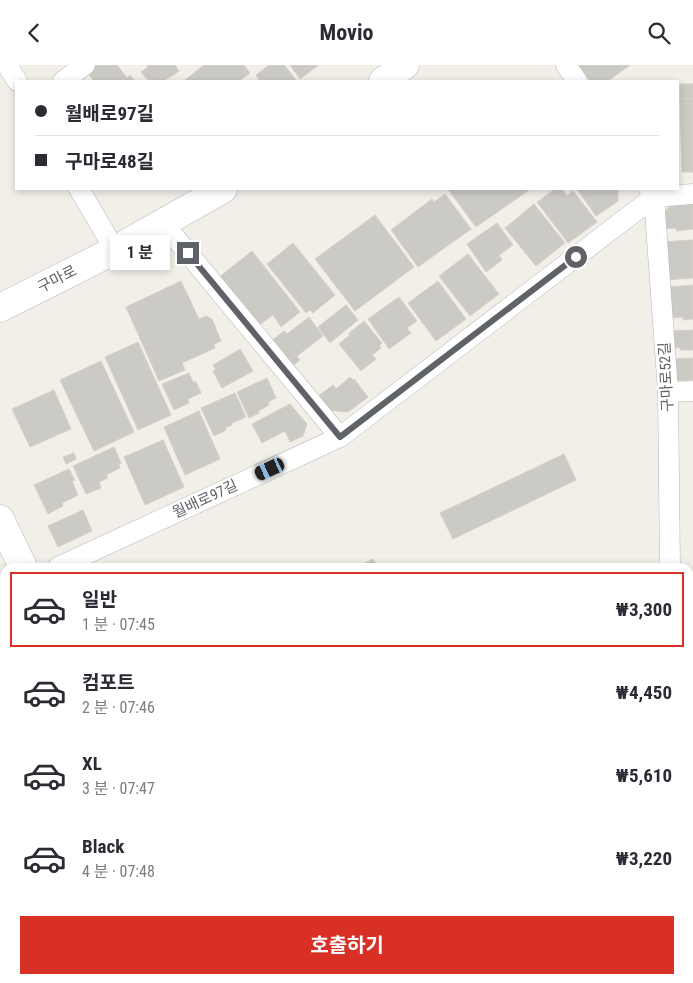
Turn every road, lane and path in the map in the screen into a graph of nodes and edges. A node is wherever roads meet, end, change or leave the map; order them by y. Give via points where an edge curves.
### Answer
1 (7, 65) edge
2 (85, 65) edge
3 (405, 65) edge
4 (566, 65) edge
5 (16, 80) edge
6 (64, 80) edge
7 (384, 80) edge
8 (576, 80) edge
9 (81, 190) edge
10 (221, 190) edge
11 (652, 193) edge
12 (693, 194) edge
13 (163, 223) junction
14 (115, 250) junction
15 (0, 308) edge
16 (693, 391) edge
17 (668, 393) junction
18 (340, 437) junction
19 (0, 519) edge
20 (21, 563) edge
21 (67, 563) edge
22 (670, 563) edge

1 - 5 street
2 - 6 street
3 - 7 main road
4 - 8 street
9 - 14 street
10 - 13 main road, 구마로
11 - 12 street
11 - 17 street, 구마로52길
11 - 18 street, 월배로97길
13 - 14 main road, 구마로
13 - 18 street
14 - 15 main road, 구마로
16 - 17 street
17 - 22 street, 구마로52길
18 - 21 street, 월배로97길
19 - 20 main road

